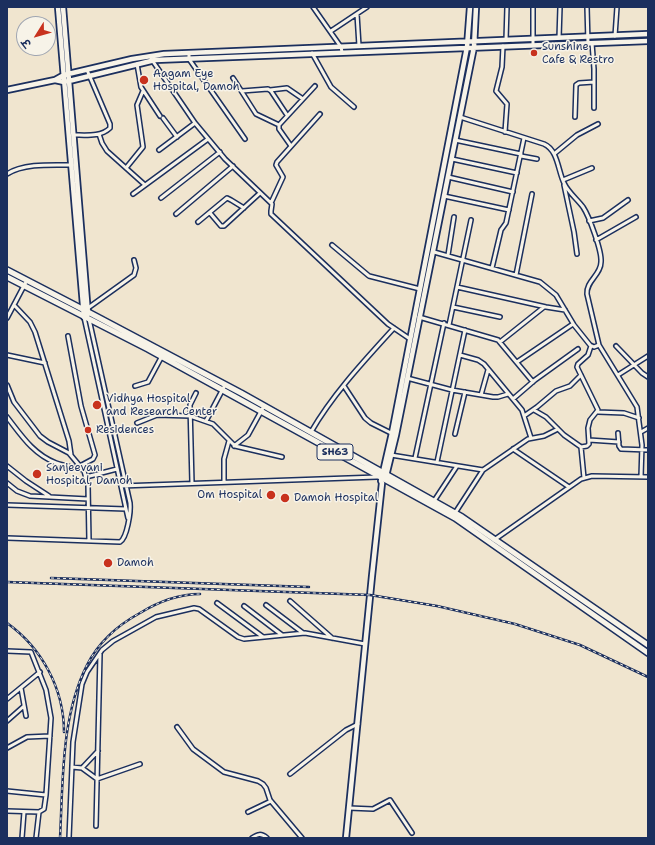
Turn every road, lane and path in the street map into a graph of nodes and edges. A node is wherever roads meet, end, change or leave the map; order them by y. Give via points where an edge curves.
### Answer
1 (58, 7) edge
2 (64, 7) edge
3 (313, 7) edge
4 (367, 7) edge
5 (470, 7) edge
6 (476, 7) edge
7 (507, 7) edge
8 (533, 7) edge
9 (560, 7) edge
10 (587, 7) edge
11 (617, 7) edge
12 (357, 14) junction
13 (331, 31) junction
14 (648, 34) edge
15 (615, 36) junction
16 (587, 37) junction
17 (559, 38) junction
18 (532, 39) junction
19 (506, 40) junction
20 (474, 41) junction
21 (648, 41) edge
22 (468, 42) junction
23 (590, 43) junction
24 (533, 45) junction
25 (359, 46) junction
26 (503, 46) junction
27 (467, 47) junction
28 (474, 47) junction
29 (341, 49) junction
30 (231, 51) junction
31 (189, 53) junction
32 (312, 54) junction
33 (232, 57) junction
34 (151, 58) junction
35 (189, 58) junction
36 (136, 64) junction
37 (87, 70) junction
38 (66, 75) junction
39 (90, 76) junction
40 (233, 78) dead end
41 (55, 80) junction
42 (67, 82) junction
43 (594, 82) junction
44 (315, 86) dead end
45 (7, 90) edge
46 (270, 90) junction
47 (143, 91) junction
48 (242, 92) junction
49 (302, 99) junction
50 (354, 107) dead end
51 (594, 108) dead end
52 (69, 112) junction
53 (320, 114) dead end
54 (287, 116) junction
55 (460, 117) junction
56 (575, 117) dead end
57 (195, 123) junction
58 (598, 124) dead end
59 (279, 126) junction
60 (505, 132) junction
61 (99, 134) junction
62 (73, 135) junction
63 (177, 137) junction
64 (524, 138) junction
65 (208, 139) junction
66 (246, 139) dead end
67 (455, 140) junction
68 (291, 146) junction
69 (159, 150) dead end
70 (220, 152) junction
71 (554, 154) junction
72 (521, 155) junction
73 (452, 159) junction
74 (537, 159) dead end
75 (73, 165) junction
76 (233, 166) junction
77 (126, 168) junction
78 (592, 168) dead end
79 (517, 173) junction
80 (7, 174) edge
81 (448, 177) junction
82 (563, 182) junction
83 (146, 185) junction
84 (513, 192) junction
85 (260, 193) junction
86 (133, 194) dead end
87 (532, 194) dead end
88 (444, 196) junction
89 (161, 198) dead end
90 (628, 200) dead end
91 (271, 203) junction
92 (244, 208) junction
93 (509, 210) junction
94 (210, 213) junction
95 (176, 214) dead end
96 (454, 217) dead end
97 (636, 217) dead end
98 (471, 220) dead end
99 (589, 221) junction
100 (198, 222) dead end
101 (596, 240) junction
102 (332, 245) dead end
103 (434, 252) junction
104 (577, 254) dead end
105 (448, 255) junction
106 (462, 259) junction
107 (134, 260) dead end
108 (492, 268) junction
109 (7, 270) edge
110 (516, 275) junction
111 (7, 277) edge
112 (27, 280) junction
113 (24, 286) junction
114 (457, 287) junction
115 (420, 289) junction
116 (14, 305) junction
117 (453, 307) junction
118 (544, 307) junction
119 (86, 309) junction
120 (565, 310) junction
121 (419, 317) junction
122 (7, 318) edge
123 (86, 318) junction
124 (500, 318) dead end
125 (444, 323) junction
126 (573, 324) junction
127 (449, 325) junction
128 (394, 328) junction
129 (114, 329) junction
130 (465, 330) junction
131 (68, 336) dead end
132 (410, 339) junction
133 (500, 342) junction
134 (599, 345) junction
135 (591, 346) junction
136 (616, 346) dead end
137 (578, 349) dead end
138 (164, 352) junction
139 (7, 355) edge
140 (460, 355) junction
141 (648, 356) edge
142 (161, 358) junction
143 (517, 362) junction
144 (45, 364) junction
145 (634, 365) junction
146 (488, 370) junction
147 (581, 375) junction
148 (618, 376) junction
149 (648, 377) edge
150 (407, 378) junction
151 (103, 381) junction
152 (98, 382) junction
153 (533, 382) junction
154 (431, 384) junction
155 (7, 385) edge
156 (135, 386) dead end
157 (344, 386) junction
158 (224, 387) junction
159 (452, 390) junction
160 (465, 392) junction
161 (8, 393) edge
162 (196, 393) dead end
163 (508, 394) junction
164 (481, 395) junction
165 (512, 399) junction
166 (264, 406) junction
167 (108, 407) junction
168 (104, 408) junction
169 (534, 410) junction
170 (261, 411) junction
171 (598, 412) junction
172 (7, 416) edge
173 (190, 416) junction
174 (524, 416) junction
175 (639, 418) junction
176 (206, 421) junction
177 (137, 423) dead end
178 (648, 428) edge
179 (558, 429) junction
180 (306, 432) junction
181 (641, 432) junction
182 (114, 433) junction
183 (618, 433) dead end
184 (110, 434) junction
185 (394, 434) junction
186 (455, 434) dead end
187 (530, 438) junction
188 (589, 440) junction
189 (229, 441) junction
190 (619, 442) junction
191 (234, 446) junction
192 (581, 447) junction
193 (514, 449) junction
194 (642, 450) junction
195 (648, 450) edge
196 (71, 455) junction
197 (389, 455) junction
198 (282, 457) dead end
199 (415, 458) junction
200 (437, 462) junction
201 (7, 466) edge
202 (80, 466) junction
203 (457, 466) junction
204 (117, 468) junction
205 (83, 470) junction
206 (483, 470) junction
207 (86, 477) junction
208 (383, 477) junction
209 (642, 477) junction
210 (648, 477) edge
211 (584, 478) junction
212 (224, 482) junction
213 (7, 483) edge
214 (192, 483) junction
215 (126, 485) junction
216 (121, 486) junction
217 (569, 487) junction
218 (50, 497) junction
219 (88, 499) junction
220 (434, 501) junction
221 (7, 505) edge
222 (88, 507) junction
223 (126, 510) junction
224 (455, 513) junction
225 (129, 519) junction
226 (7, 538) edge
227 (88, 541) junction
228 (493, 541) junction
229 (290, 601) dead end
230 (217, 603) dead end
231 (266, 605) dead end
232 (244, 606) dead end
233 (303, 633) junction
234 (282, 635) junction
235 (263, 637) junction
236 (332, 638) junction
237 (365, 644) junction
238 (648, 645) edge
239 (7, 651) edge
240 (100, 653) junction
241 (648, 653) edge
242 (40, 672) junction
243 (21, 688) junction
244 (7, 699) edge
245 (24, 706) junction
246 (26, 716) dead end
247 (7, 721) edge
248 (358, 724) junction
249 (177, 727) dead end
250 (50, 736) junction
251 (7, 748) edge
252 (98, 751) junction
253 (140, 764) dead end
254 (72, 767) junction
255 (82, 768) junction
256 (290, 774) dead end
257 (97, 779) junction
258 (7, 791) edge
259 (46, 795) junction
260 (271, 801) junction
261 (349, 808) junction
262 (7, 811) edge
263 (24, 812) junction
264 (39, 812) junction
265 (248, 812) dead end
266 (96, 826) dead end
267 (412, 833) dead end
268 (22, 838) edge
269 (36, 838) edge
270 (69, 838) edge
271 (252, 838) edge
272 (267, 838) edge
273 (302, 838) edge
274 (346, 838) edge

1 - 38 main road
2 - 38 main road
3 - 13 street
4 - 12 street
5 - 22 main road
6 - 20 main road
7 - 19 street
8 - 18 street
9 - 17 street
10 - 16 street
11 - 15 street
12 - 13 street
12 - 25 street
13 - 29 street
14 - 15 main road
15 - 16 main road
16 - 17 main road
16 - 23 street
17 - 18 main road
18 - 19 main road
18 - 24 street
19 - 20 main road
20 - 22 main road
20 - 28 main road
21 - 23 main road
22 - 25 main road
22 - 27 main road
23 - 24 main road
23 - 43 street
24 - 26 main road
25 - 29 main road
26 - 28 main road
26 - 60 street via 502,67 496,89 507,104
27 - 28 main road
27 - 29 main road
27 - 115 main road
28 - 55 main road
29 - 30 main road
29 - 32 main road
30 - 31 main road
30 - 33 main road
31 - 34 main road via 164,54
31 - 35 street
32 - 33 main road
32 - 50 street via 331,87
33 - 35 main road
34 - 35 main road
34 - 36 main road
34 - 37 main road via 132,59
34 - 57 street
35 - 66 street
36 - 39 main road
36 - 47 street
37 - 38 main road
37 - 39 street
38 - 41 main road
38 - 42 main road
39 - 42 main road
39 - 61 street via 110,126 108,130
40 - 48 street
41 - 42 main road
41 - 45 main road
42 - 52 main road
43 - 51 street
43 - 56 street via 576,85
44 - 49 street
46 - 48 street via 266,88
46 - 49 street via 287,88
46 - 54 street
47 - 63 street
47 - 77 street via 137,105 143,147
48 - 59 street via 258,116
49 - 54 street
52 - 62 main road
52 - 75 main road
53 - 68 street
54 - 59 street
55 - 60 street
55 - 67 main road
57 - 63 street
57 - 65 street
58 - 71 street
59 - 68 street
60 - 64 street
61 - 62 street
61 - 77 street via 105,149
62 - 75 main road
63 - 69 street
64 - 71 street via 547,146
64 - 72 street
65 - 70 street
65 - 83 street
67 - 72 street
67 - 73 main road
68 - 91 street via 276,164 283,177
70 - 76 street
70 - 89 street
71 - 82 street
72 - 74 street
72 - 79 street
73 - 79 street
73 - 81 main road
75 - 80 street via 24,167
75 - 119 main road
76 - 85 street
76 - 95 street
77 - 83 street
78 - 82 street
79 - 84 street
81 - 84 street
81 - 88 main road
82 - 99 street via 584,209
82 - 104 street
83 - 86 street
84 - 93 street
85 - 91 street
85 - 92 street
87 - 110 street
88 - 93 street
88 - 103 main road
90 - 99 street via 603,218
91 - 128 street via 272,214
92 - 94 street via 227,198
92 - 94 street via 224,226 221,226
93 - 108 street via 506,225 501,230
94 - 100 street
96 - 105 street
97 - 101 street
98 - 106 street
99 - 101 street
101 - 134 street via 601,256 600,269 588,285 587,291
102 - 115 street via 369,276
103 - 105 street
103 - 121 main road
105 - 106 street
106 - 108 street
106 - 114 street
107 - 119 street via 134,275
108 - 110 street
109 - 112 main road, SH63
110 - 120 street via 543,283 556,295
111 - 113 main road, SH63
112 - 113 street
112 - 119 main road, SH63
113 - 116 street
113 - 123 main road, SH63
114 - 117 street
114 - 118 street
115 - 132 main road
116 - 122 street
116 - 144 street via 32,325
117 - 124 street
117 - 127 street
118 - 120 street
118 - 133 street
119 - 123 main road
119 - 129 main road, SH63
120 - 126 street
121 - 125 street
121 - 150 main road
123 - 129 main road, SH63
123 - 151 street
123 - 152 street
125 - 127 street
125 - 154 street
126 - 135 street
126 - 143 street
127 - 130 street
128 - 132 street
128 - 157 street
129 - 138 main road, SH63
129 - 142 main road, SH63
130 - 133 street via 495,338
130 - 140 street
131 - 202 street via 81,406 95,456
132 - 185 main road
133 - 143 street
134 - 135 street
134 - 148 street
135 - 147 street via 588,355 577,365
136 - 145 street
137 - 153 street
138 - 142 street
138 - 158 main road, SH63
139 - 144 street
140 - 146 street via 478,360
140 - 159 street
141 - 145 street
142 - 156 street via 148,382
142 - 158 main road, SH63
143 - 153 street
144 - 196 street
145 - 148 street
145 - 149 street
146 - 163 street
146 - 164 street
147 - 169 street via 572,384 556,391
147 - 171 street
148 - 175 street via 637,407
150 - 154 street
150 - 185 main road
151 - 152 street
151 - 167 street
152 - 168 street
153 - 165 street
154 - 159 street
154 - 199 street
155 - 161 street
157 - 180 street
157 - 185 street via 365,418
158 - 166 main road, SH63
158 - 170 main road, SH63
158 - 176 street
159 - 160 street
159 - 200 street
160 - 164 street
160 - 186 street
161 - 196 street via 40,436
162 - 173 street via 191,402
163 - 164 street via 496,398
163 - 165 street
165 - 174 street
166 - 170 street
166 - 180 main road, SH63
167 - 168 street
167 - 182 street
168 - 184 street
169 - 174 street
169 - 179 street
170 - 180 main road, SH63
170 - 191 street via 248,435
171 - 175 street via 624,413
171 - 188 street via 590,420
172 - 205 street via 30,446 39,453 57,463
173 - 176 street
173 - 177 street via 161,414
173 - 214 street
174 - 187 street
175 - 181 street
176 - 189 street via 216,426
178 - 181 street
179 - 187 street via 544,436
179 - 192 street
180 - 208 main road, SH63
180 - 208 main road, SH63
181 - 194 street
182 - 184 street
182 - 215 street
183 - 190 street
184 - 204 street
185 - 197 main road
187 - 193 street
188 - 190 street
188 - 192 street via 588,445
189 - 191 street
189 - 212 street via 224,459
190 - 194 street via 622,449
191 - 198 street
192 - 211 street
193 - 206 street
193 - 217 street
194 - 195 street
194 - 209 street
196 - 202 street
197 - 199 street
197 - 208 main road
199 - 200 street
200 - 203 street
201 - 218 street
202 - 205 street
203 - 206 street
203 - 220 street
204 - 207 street
204 - 216 street
205 - 207 street
206 - 224 street
207 - 219 street
208 - 212 street
208 - 220 main road, SH63
208 - 228 main road, SH63
208 - 237 main road
209 - 210 street
209 - 211 street
211 - 217 street
212 - 214 street
213 - 218 street via 22,494
214 - 215 street
215 - 216 street
215 - 225 street via 130,503
216 - 223 street
217 - 228 street
218 - 219 street
219 - 222 street
220 - 224 main road, SH63
221 - 222 street
222 - 223 street
222 - 227 street
223 - 225 street
224 - 228 main road, SH63
225 - 227 street via 122,542
226 - 227 street
228 - 238 main road, SH63
228 - 241 main road, SH63
229 - 236 street
230 - 235 street
231 - 233 street
232 - 234 street
233 - 234 street
233 - 236 street
234 - 235 street
235 - 240 street via 241,638 194,608 156,617 113,641
236 - 237 street
237 - 248 main road
239 - 242 street via 31,652
240 - 252 street
240 - 254 street via 82,684
242 - 243 street
242 - 250 street via 49,705
243 - 244 street
243 - 245 street
245 - 246 street
245 - 247 street
248 - 256 street via 346,730
248 - 261 main road
249 - 260 street via 193,749 224,772 263,784
250 - 251 street via 27,737
250 - 259 street
252 - 255 street
252 - 257 street
253 - 257 street
254 - 255 street
254 - 270 street
255 - 257 street
257 - 266 street
258 - 259 street
259 - 264 street via 44,809
260 - 265 street
260 - 273 street
261 - 267 street via 373,809 390,800
261 - 274 main road
262 - 263 street
263 - 264 street
263 - 268 street
264 - 269 street
271 - 272 street via 261,834

